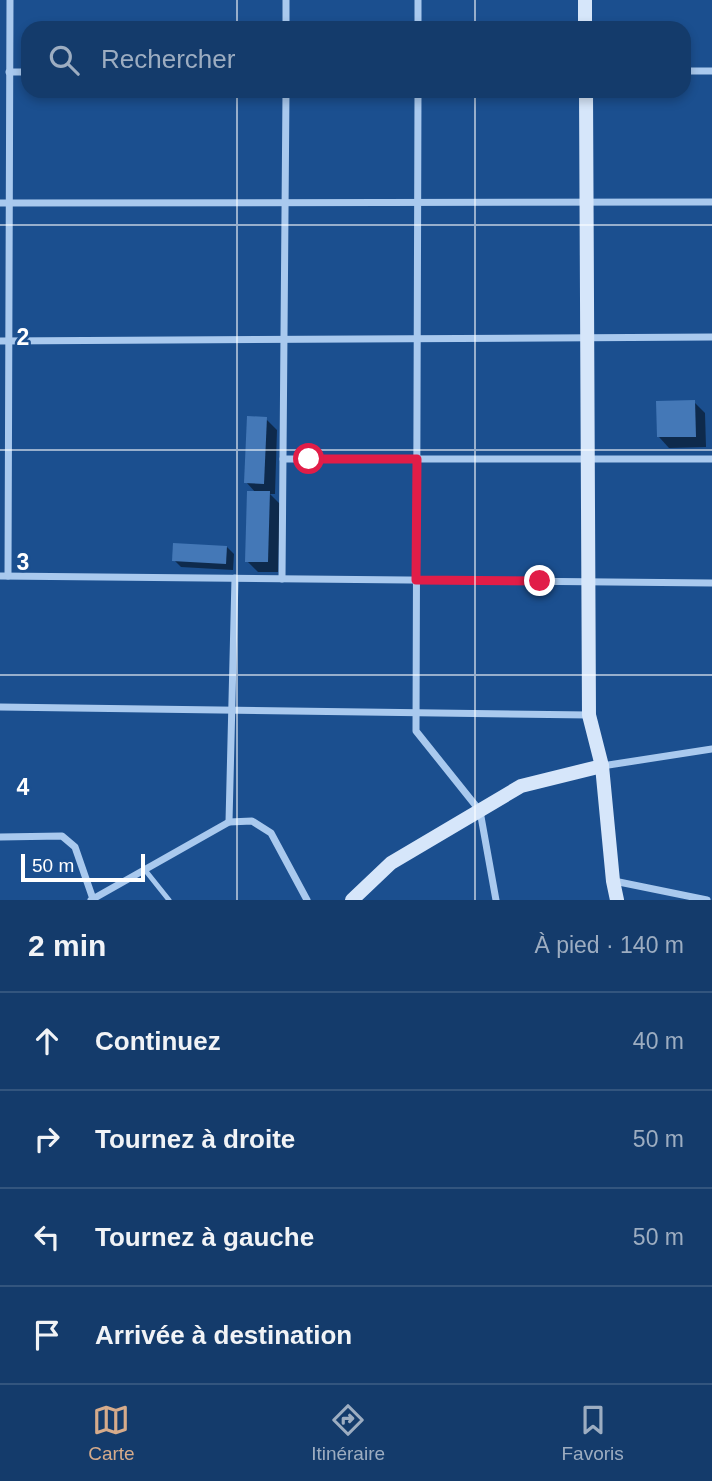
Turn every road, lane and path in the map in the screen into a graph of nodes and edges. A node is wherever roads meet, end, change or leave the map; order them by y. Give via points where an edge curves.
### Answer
1 (10, 0) edge
2 (286, 0) edge
3 (418, 0) edge
4 (585, 0) edge
5 (286, 21) edge
6 (418, 21) edge
7 (586, 21) edge
8 (691, 71) edge
9 (712, 71) edge
10 (9, 72) junction
11 (21, 72) edge
12 (286, 98) edge
13 (418, 98) edge
14 (586, 98) edge
15 (417, 202) junction
16 (586, 202) junction
17 (712, 202) edge
18 (0, 203) edge
19 (9, 203) junction
20 (285, 203) junction
21 (587, 337) junction
22 (712, 337) edge
23 (417, 338) junction
24 (284, 339) junction
25 (4, 340) edge
26 (283, 459) junction
27 (417, 459) junction
28 (588, 459) junction
29 (712, 459) edge
30 (4, 576) edge
31 (235, 578) junction
32 (282, 579) junction
33 (416, 580) junction
34 (589, 582) junction
35 (712, 583) edge
36 (0, 707) edge
37 (232, 710) junction
38 (416, 712) junction
39 (589, 715) junction
40 (712, 749) edge
41 (602, 766) junction
42 (480, 811) junction
43 (229, 822) junction
44 (0, 837) edge
45 (145, 870) junction
46 (613, 881) junction
47 (92, 900) edge
48 (169, 900) edge
49 (307, 900) edge
50 (352, 900) edge
51 (496, 900) edge
52 (617, 900) edge
53 (707, 900) edge

1 - 10 street
2 - 5 street
3 - 6 street
4 - 7 street
8 - 9 street
10 - 11 street
10 - 19 street
12 - 20 street
13 - 15 street
14 - 16 street
15 - 16 street
15 - 20 street
15 - 23 street
16 - 17 street
16 - 21 street
18 - 19 street
19 - 20 street
19 - 25 street
20 - 24 street
21 - 22 street
21 - 23 street
21 - 28 street
23 - 24 street
23 - 27 street
24 - 25 street
24 - 26 street
25 - 30 street
26 - 27 street
26 - 32 street
27 - 28 street
27 - 33 street
28 - 29 street
28 - 34 street
30 - 31 street
31 - 32 street
31 - 37 street
32 - 33 street
33 - 34 street
33 - 38 street
34 - 35 street
34 - 39 street
36 - 37 street
37 - 38 street
37 - 43 street
38 - 39 street
38 - 42 street via 416,731
39 - 41 street
40 - 41 street
41 - 42 street via 521,786
41 - 46 street
42 - 50 street via 391,863
42 - 51 street
43 - 45 street
43 - 49 street via 252,821 271,833
44 - 47 street via 62,836 75,847
45 - 47 street
45 - 48 lane
46 - 52 street
46 - 53 street

